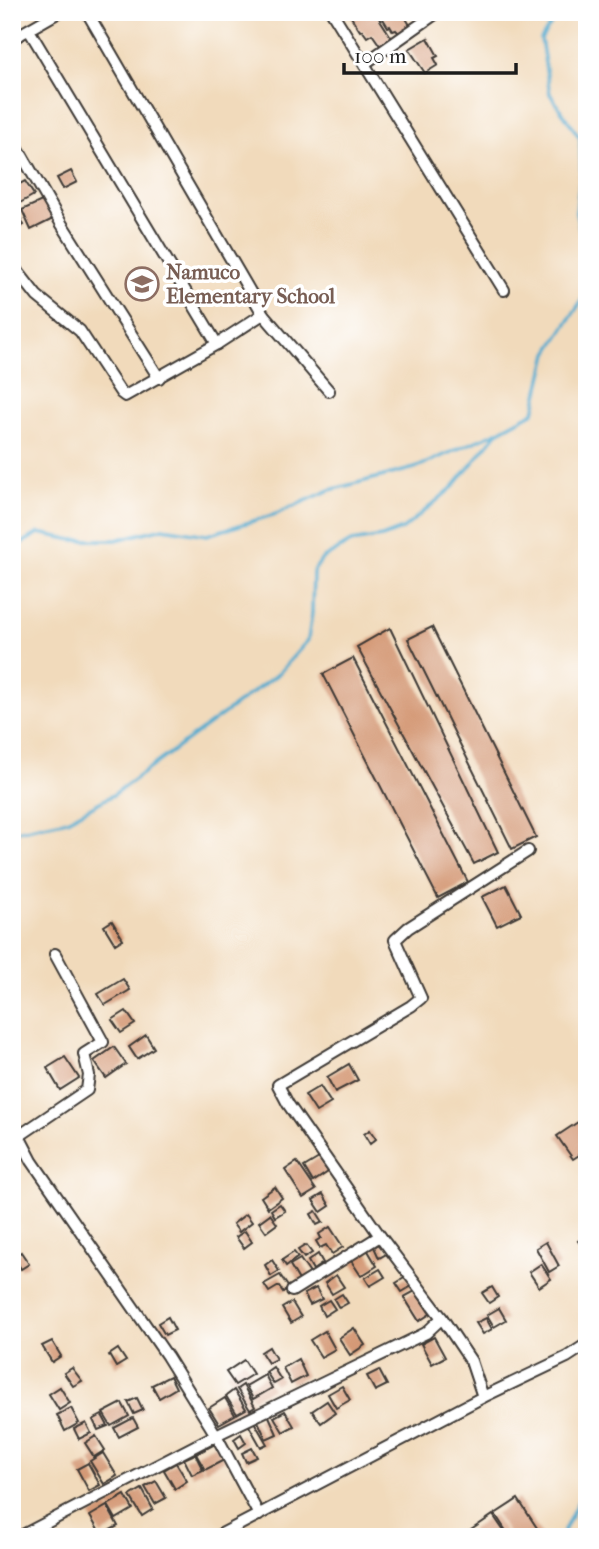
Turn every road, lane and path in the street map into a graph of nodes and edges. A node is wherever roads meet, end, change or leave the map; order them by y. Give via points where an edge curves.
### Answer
1 (59, 12) edge
2 (87, 12) edge
3 (332, 12) edge
4 (438, 12) edge
5 (29, 30) junction
6 (12, 39) edge
7 (364, 64) junction
8 (12, 138) edge
9 (12, 264) edge
10 (504, 290) dead end
11 (263, 314) junction
12 (217, 344) junction
13 (159, 379) junction
14 (328, 391) dead end
15 (528, 851) dead end
16 (55, 954) dead end
17 (380, 1236) junction
18 (292, 1291) dead end
19 (442, 1318) junction
20 (587, 1344) edge
21 (483, 1397) junction
22 (216, 1435) junction
23 (259, 1515) junction
24 (19, 1537) edge
25 (216, 1537) edge

1 - 5 street
2 - 11 street
3 - 7 street
4 - 7 street
5 - 6 street
5 - 12 street
7 - 10 street
8 - 13 street
9 - 13 street via 37,296 80,331 121,393 130,395
11 - 12 street
11 - 14 street
12 - 13 street
15 - 17 street via 395,940 421,998 278,1085
16 - 22 street via 103,1042 84,1054 87,1090 19,1136
17 - 18 street
17 - 19 street
19 - 21 street via 471,1361
19 - 22 street via 426,1333
20 - 21 street
21 - 23 street
22 - 23 street
22 - 24 street
23 - 25 street

